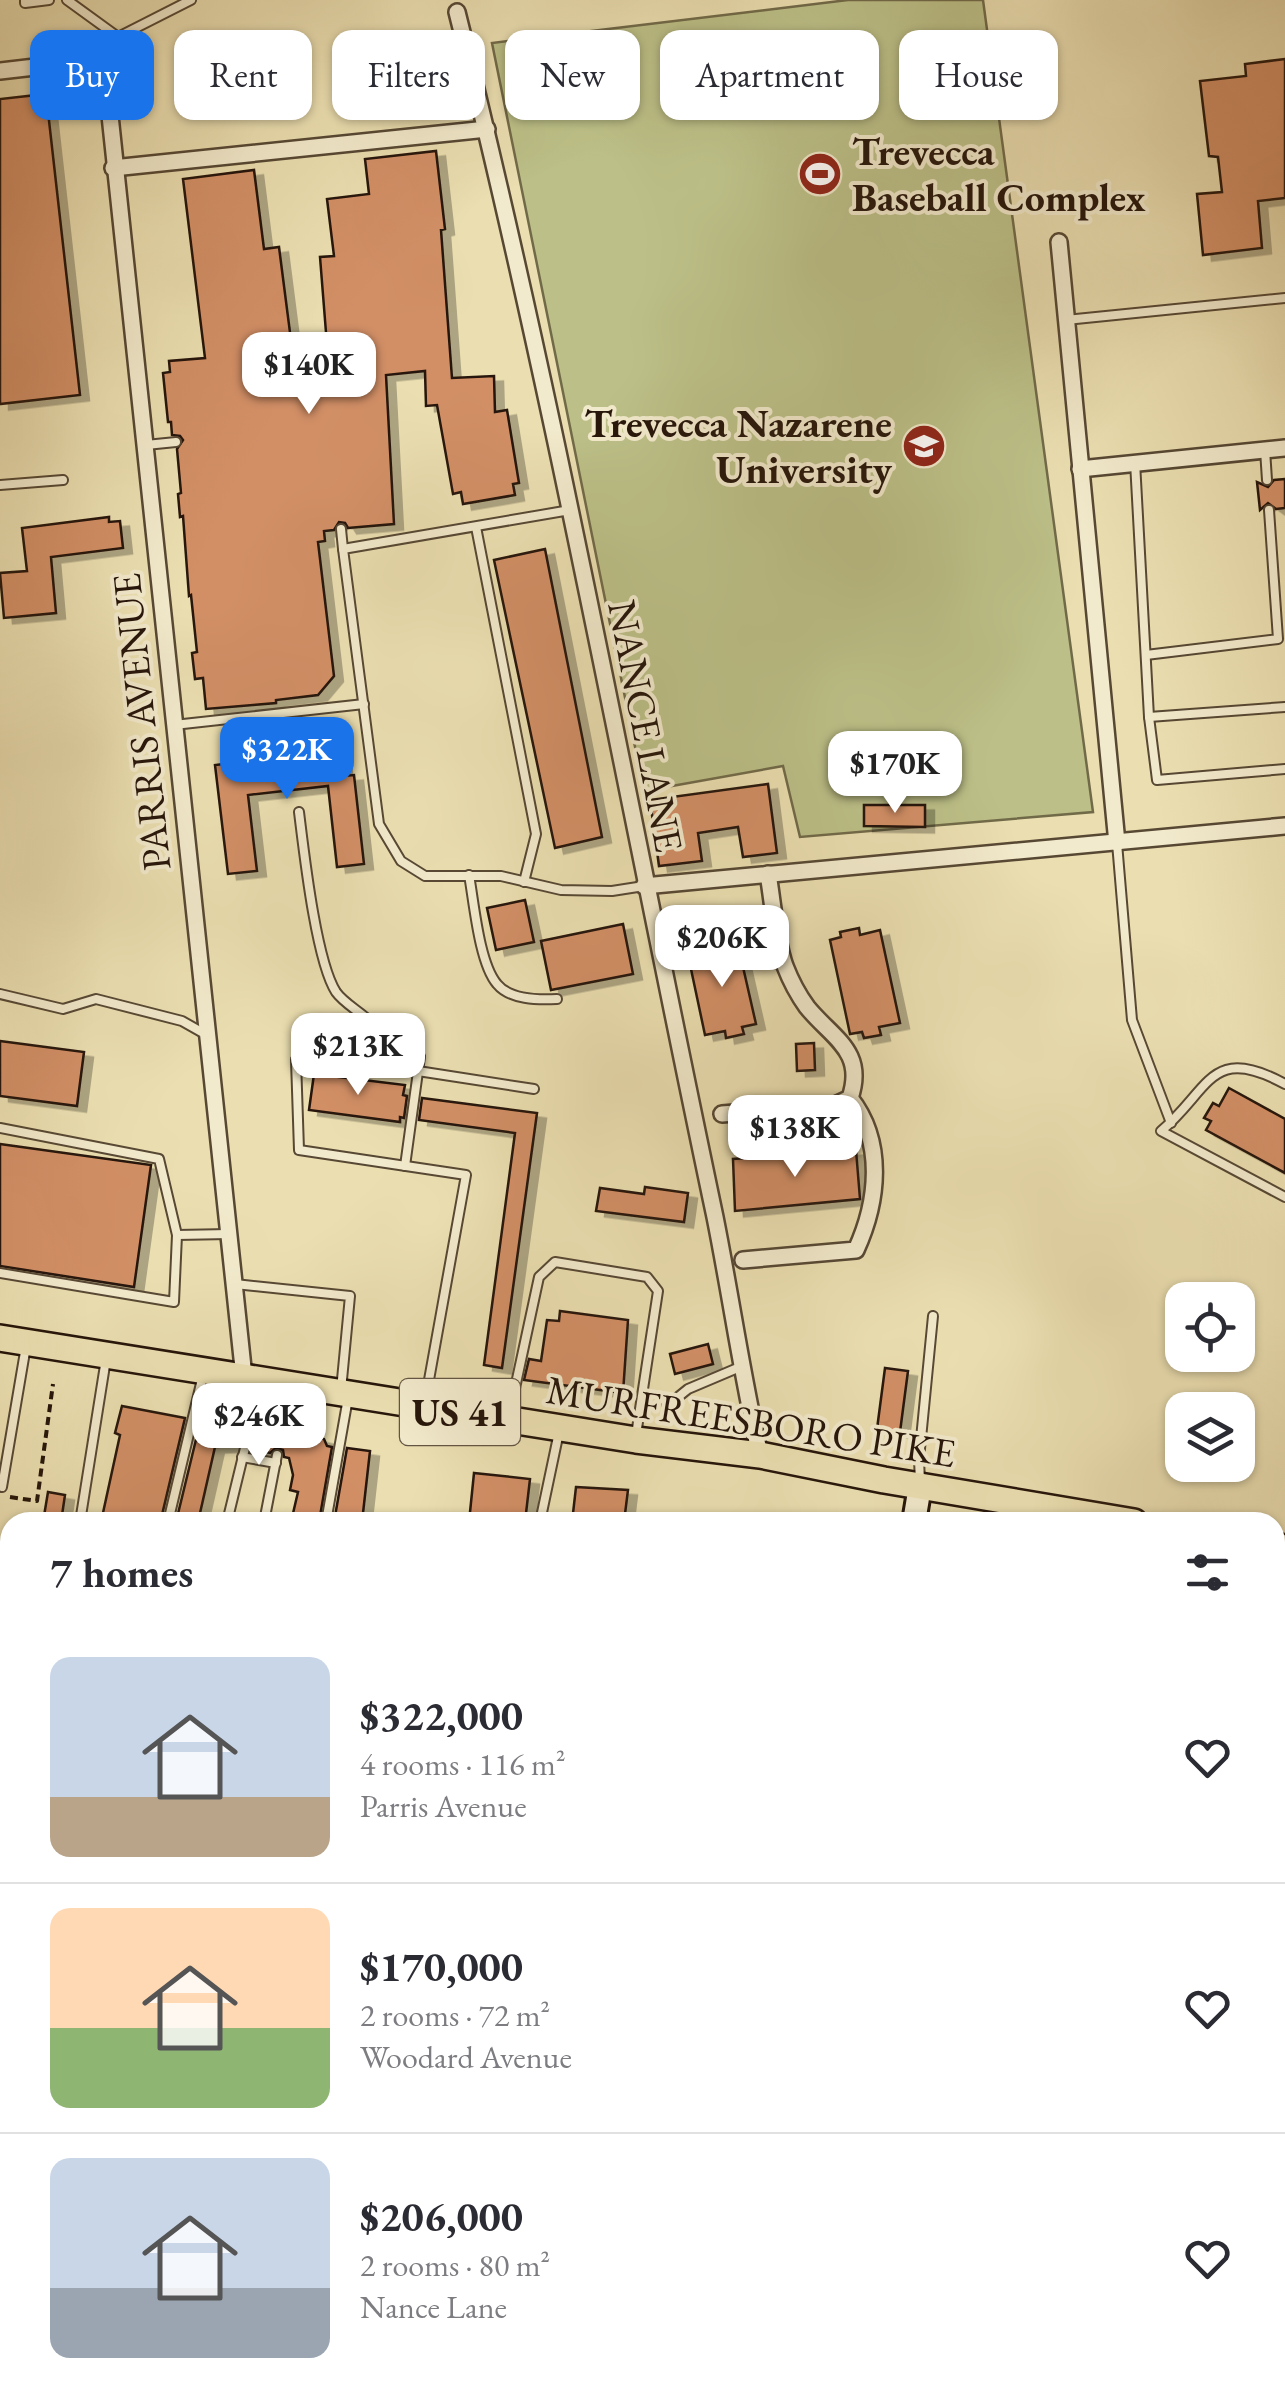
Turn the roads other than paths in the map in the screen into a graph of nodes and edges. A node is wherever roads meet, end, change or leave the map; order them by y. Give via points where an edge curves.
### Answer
1 (25, 0) edge
2 (49, 0) edge
3 (67, 0) edge
4 (191, 0) edge
5 (457, 12) dead end
6 (108, 30) edge
7 (132, 30) edge
8 (30, 68) edge
9 (0, 71) edge
10 (109, 120) edge
11 (486, 129) junction
12 (113, 168) junction
13 (1058, 242) dead end
14 (1285, 298) edge
15 (1066, 320) junction
16 (176, 442) dead end
17 (144, 446) junction
18 (1285, 448) edge
19 (1265, 450) junction
20 (1134, 462) junction
21 (1080, 468) junction
22 (63, 480) dead end
23 (1267, 480) dead end
24 (0, 484) edge
25 (570, 510) junction
26 (1269, 510) dead end
27 (476, 527) junction
28 (342, 529) dead end
29 (343, 548) junction
30 (1281, 622) edge
31 (1146, 655) junction
32 (364, 704) junction
33 (1285, 707) edge
34 (1149, 717) junction
35 (174, 725) junction
36 (1285, 768) edge
37 (299, 812) dead end
38 (1285, 826) edge
39 (1117, 842) junction
40 (768, 874) junction
41 (469, 875) junction
42 (524, 882) junction
43 (644, 886) junction
44 (0, 994) edge
45 (557, 999) dead end
46 (208, 1036) junction
47 (353, 1036) junction
48 (418, 1071) junction
49 (1285, 1084) edge
50 (534, 1089) dead end
51 (850, 1098) junction
52 (722, 1114) dead end
53 (1171, 1123) junction
54 (0, 1128) edge
55 (404, 1166) junction
56 (1285, 1197) edge
57 (230, 1234) junction
58 (176, 1235) junction
59 (743, 1260) dead end
60 (0, 1273) edge
61 (235, 1284) junction
62 (933, 1316) dead end
63 (0, 1338) edge
64 (27, 1342) junction
65 (107, 1355) junction
66 (740, 1367) junction
67 (204, 1370) junction
68 (253, 1378) junction
69 (292, 1385) junction
70 (344, 1393) junction
71 (424, 1406) junction
72 (667, 1406) dead end
73 (508, 1419) junction
74 (560, 1428) junction
75 (250, 1430) dead end
76 (280, 1437) dead end
77 (636, 1440) junction
78 (760, 1455) junction
79 (920, 1486) junction
80 (1, 1491) edge
81 (82, 1512) edge
82 (170, 1512) edge
83 (229, 1512) edge
84 (266, 1512) edge
85 (327, 1512) edge
86 (542, 1512) edge
87 (916, 1512) edge
88 (1075, 1512) edge

1 - 2 lane
3 - 6 lane
4 - 7 lane
5 - 11 street, NANCE LANE
8 - 9 street
10 - 12 street, PARRIS AVENUE
11 - 12 street
11 - 25 street, NANCE LANE
12 - 17 street, PARRIS AVENUE
13 - 15 street
14 - 15 lane
15 - 21 street
16 - 17 lane
17 - 35 street, PARRIS AVENUE
18 - 19 street
19 - 20 street
19 - 23 lane
20 - 21 street
20 - 31 lane
21 - 39 street
22 - 24 lane
25 - 27 lane
25 - 43 street, NANCE LANE
26 - 30 lane
27 - 29 lane
27 - 42 lane via 536,834
28 - 29 lane
29 - 32 lane
30 - 31 lane via 1278,638
31 - 34 lane
32 - 35 lane
32 - 41 lane via 379,824 401,861 426,876
33 - 34 lane
34 - 36 lane via 1156,780
35 - 46 street, PARRIS AVENUE
37 - 47 lane via 326,965 336,993 366,1018
38 - 39 street
39 - 40 street
39 - 53 lane via 1132,1020
40 - 43 street
40 - 51 street via 784,964 806,1006 854,1062
41 - 42 lane
41 - 45 lane via 488,968 498,986 516,996
42 - 43 lane via 561,890
43 - 66 street, NANCE LANE
44 - 46 lane via 63,1009 96,999 182,1022
46 - 57 street, PARRIS AVENUE
47 - 48 lane via 420,1056
47 - 55 lane via 342,1051 296,1060 299,1150
48 - 50 lane
48 - 55 lane
49 - 53 lane via 1242,1067 1226,1069 1209,1078
51 - 52 street
51 - 59 street via 864,1116 875,1166 874,1198 856,1250
53 - 56 lane via 1161,1131
54 - 58 lane via 160,1159
55 - 71 lane via 466,1175
57 - 58 lane
57 - 61 street, PARRIS AVENUE
58 - 60 lane via 174,1302
61 - 68 street, PARRIS AVENUE
61 - 70 lane via 350,1296
62 - 79 lane
63 - 64 main road, MURFREESBORO PIKE / US 41
64 - 65 main road, MURFREESBORO PIKE / US 41
64 - 80 lane
65 - 67 main road, MURFREESBORO PIKE / US 41
65 - 81 lane
66 - 72 lane via 688,1389
66 - 78 street, NANCE LANE
67 - 68 main road, MURFREESBORO PIKE / US 41
67 - 82 lane
68 - 69 main road, MURFREESBORO PIKE / US 41
68 - 75 lane
69 - 70 main road, MURFREESBORO PIKE / US 41
69 - 76 lane
70 - 71 main road, MURFREESBORO PIKE / US 41
70 - 85 lane
71 - 73 main road, MURFREESBORO PIKE / US 41
73 - 74 main road, MURFREESBORO PIKE / US 41
73 - 77 lane via 538,1277 554,1262 647,1277 658,1291
74 - 77 main road, MURFREESBORO PIKE / US 41
74 - 86 lane
77 - 78 main road, MURFREESBORO PIKE / US 41
78 - 79 main road, MURFREESBORO PIKE / US 41
79 - 87 main road
79 - 88 main road, MURFREESBORO PIKE / US 41
83 - 84 lane via 244,1452 276,1459

